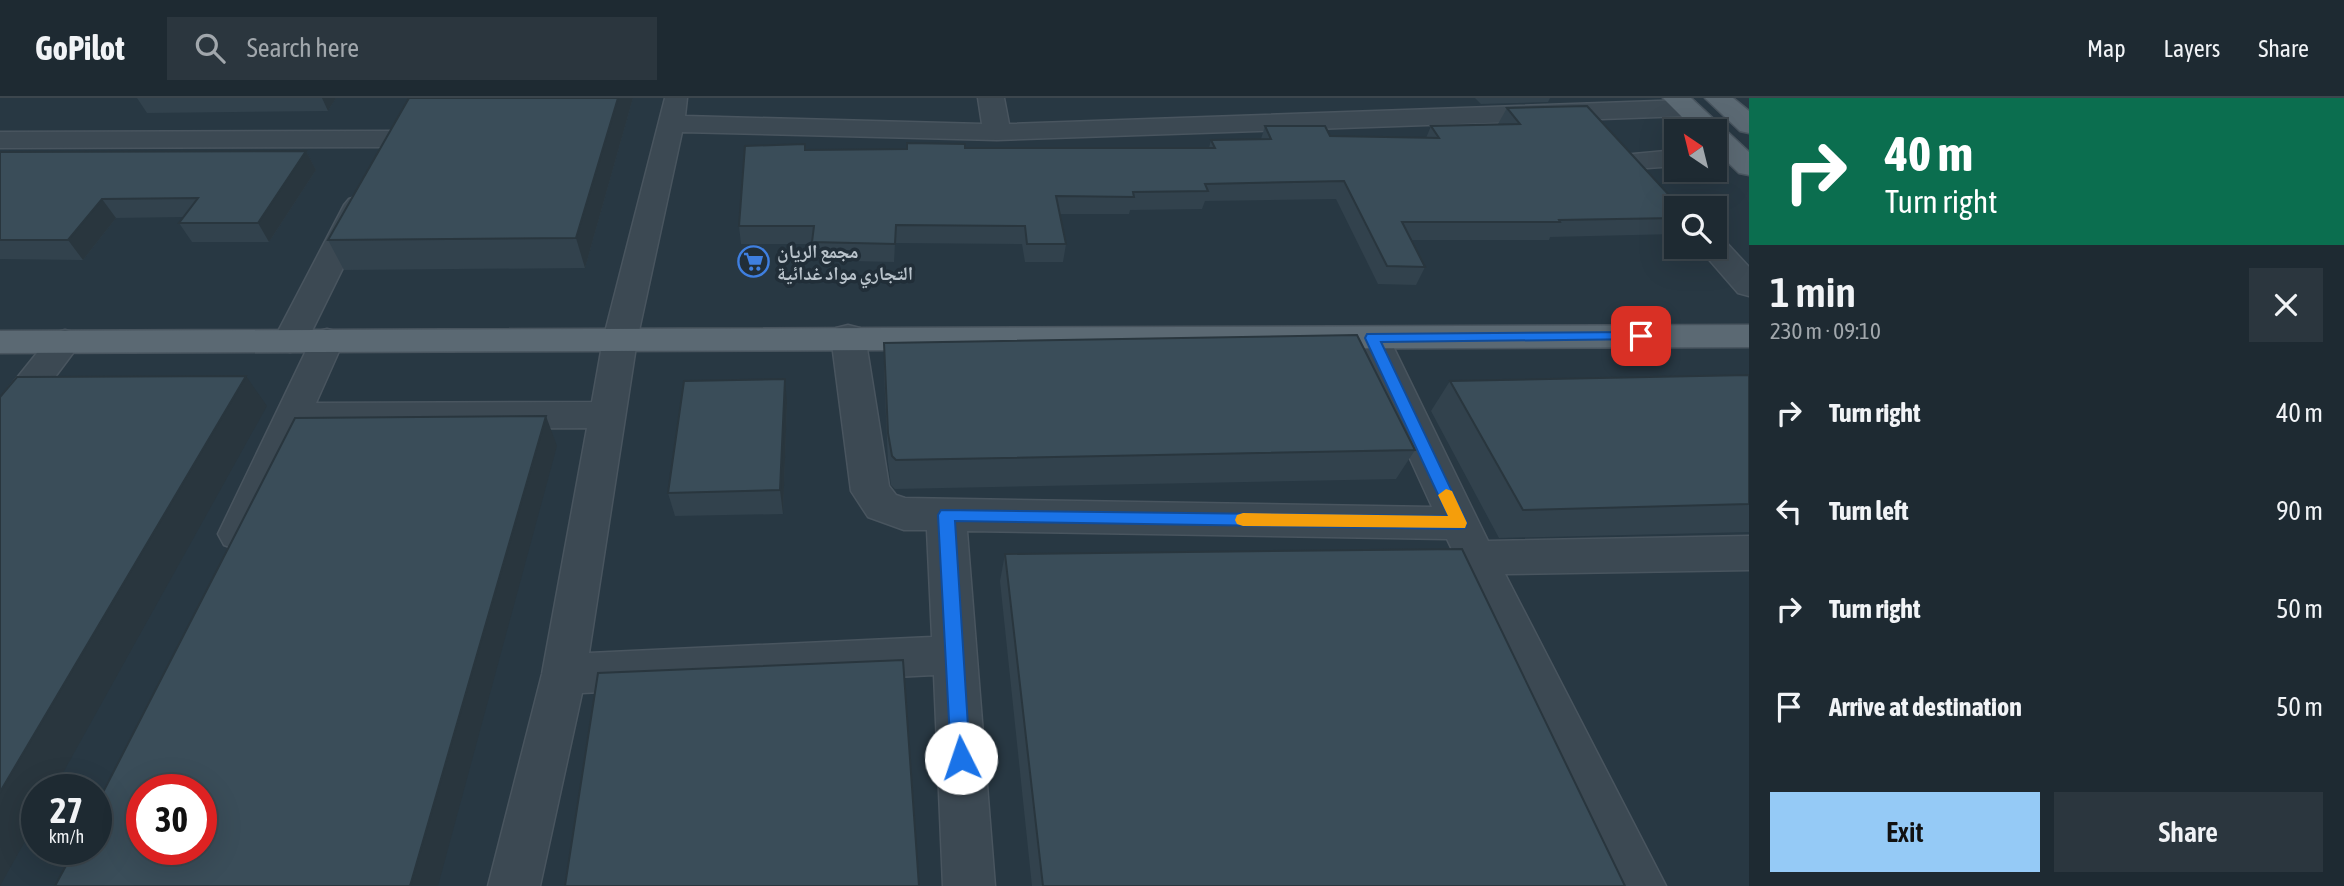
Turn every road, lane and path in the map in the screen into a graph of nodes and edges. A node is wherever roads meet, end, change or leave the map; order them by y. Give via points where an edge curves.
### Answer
1 (991, 98) edge
2 (1718, 98) edge
3 (1681, 103) edge
4 (1579, 104) edge
5 (673, 111) edge
6 (1698, 119) edge
7 (1749, 125) edge
8 (997, 132) junction
9 (0, 140) edge
10 (1619, 147) junction
11 (1664, 156) edge
12 (1659, 189) edge
13 (1724, 259) edge
14 (1749, 286) edge
15 (848, 336) junction
16 (1749, 336) edge
17 (1372, 338) junction
18 (620, 340) junction
19 (65, 341) junction
20 (308, 341) junction
21 (0, 342) edge
22 (608, 415) junction
23 (292, 416) junction
24 (0, 424) edge
25 (947, 515) junction
26 (1468, 541) junction
27 (1749, 553) edge
28 (222, 567) edge
29 (954, 655) junction
30 (564, 674) junction
31 (514, 886) edge
32 (969, 886) edge
33 (1640, 886) edge

1 - 8 street
2 - 7 main road
3 - 4 street
3 - 6 main road
4 - 8 street
4 - 10 street
5 - 8 street
5 - 18 street
9 - 20 street via 387,149
10 - 11 street
10 - 12 street
13 - 14 street
15 - 17 main road
15 - 18 main road
15 - 25 street via 870,491 882,506 904,514
16 - 17 main road
17 - 26 street
18 - 20 main road
18 - 22 street
19 - 20 main road
19 - 21 main road
19 - 24 street
20 - 23 street
22 - 23 street
22 - 30 street
23 - 28 street
25 - 26 street
25 - 29 street
26 - 27 street
26 - 33 street
29 - 30 street
29 - 32 street
30 - 31 street

